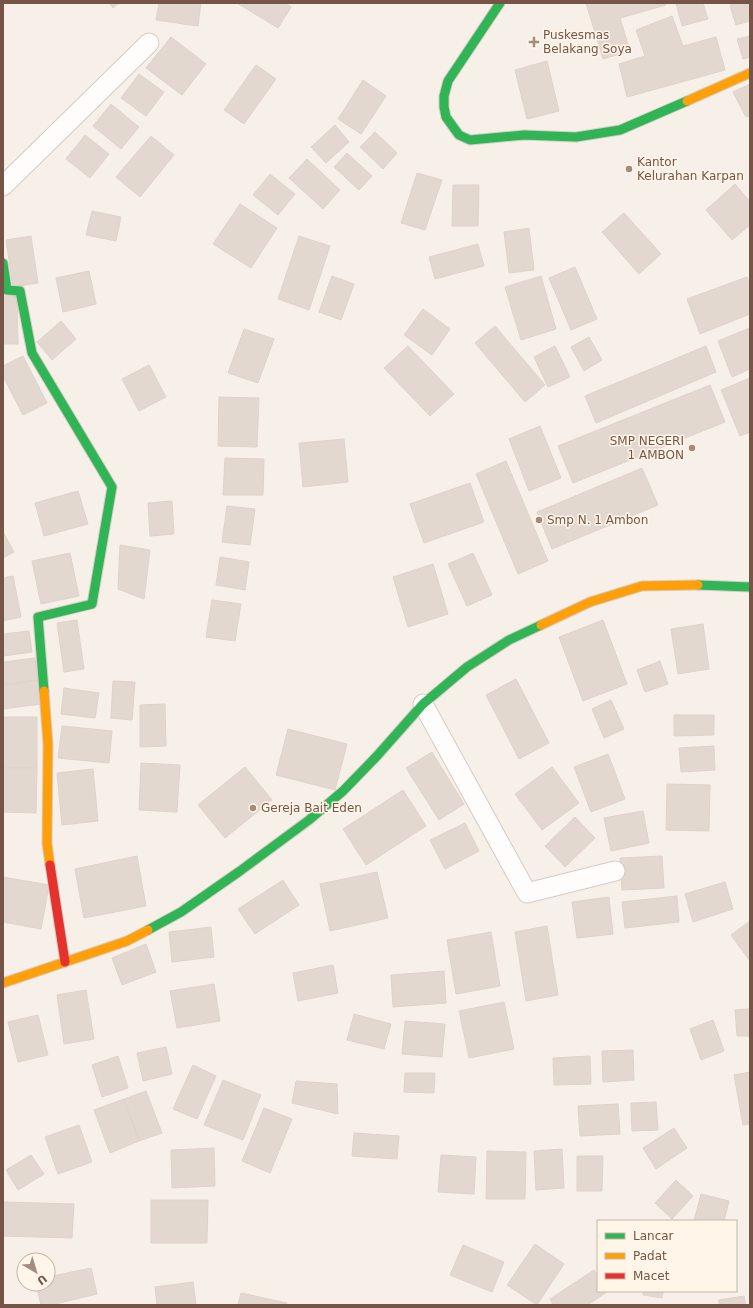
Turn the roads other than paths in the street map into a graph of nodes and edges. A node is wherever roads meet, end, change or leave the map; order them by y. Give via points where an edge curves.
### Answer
1 (500, 3) edge
2 (149, 43) dead end
3 (750, 73) edge
4 (3, 186) edge
5 (3, 263) edge
6 (750, 587) edge
7 (423, 704) junction
8 (615, 871) dead end
9 (66, 962) junction
10 (3, 983) edge

1 - 3 street via 448,82 444,96 446,117 459,135 470,140 524,135 576,137 620,130
2 - 4 street
5 - 9 street via 7,290 20,291 32,353 112,487 92,604 38,617 48,744 47,843
6 - 7 street via 642,586 590,602 509,640 467,667
7 - 8 street via 527,893
7 - 9 street via 343,791 309,820 240,871 181,912 127,941
9 - 10 street

